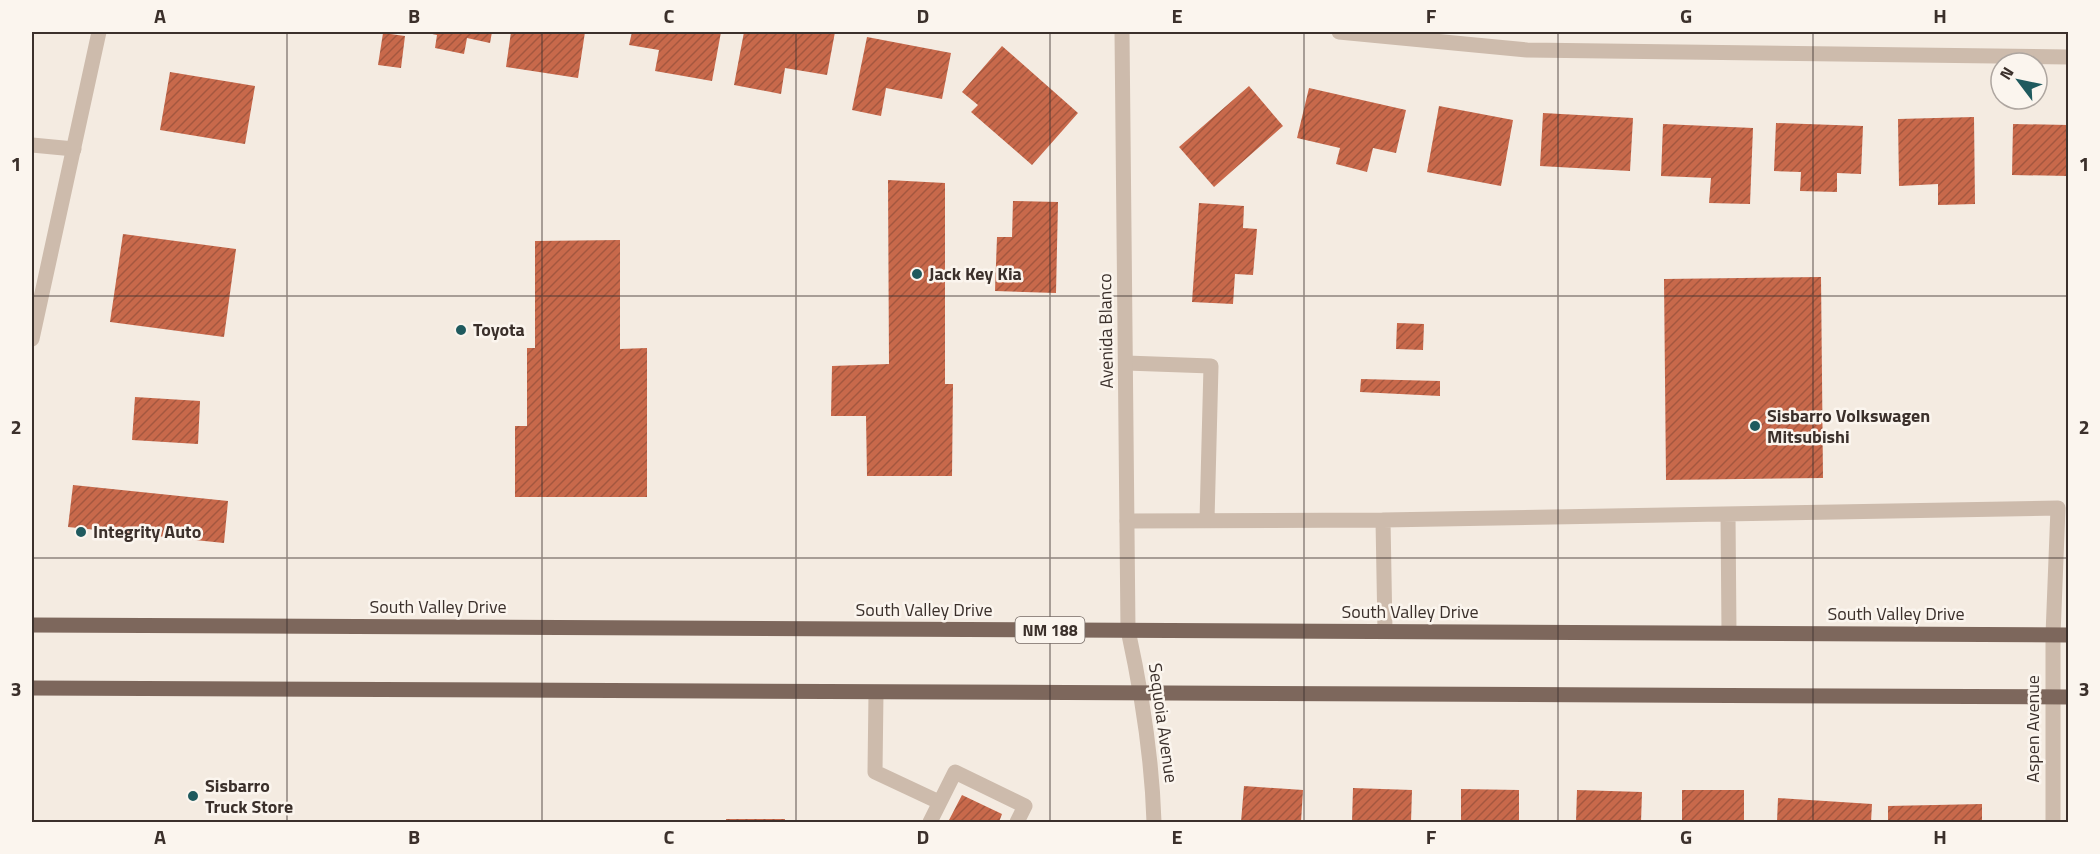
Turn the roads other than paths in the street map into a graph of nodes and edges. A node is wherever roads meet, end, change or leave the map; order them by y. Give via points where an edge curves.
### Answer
1 (99, 32) edge
2 (1122, 32) edge
3 (1339, 32) edge
4 (2068, 57) edge
5 (32, 145) edge
6 (74, 149) junction
7 (32, 339) edge
8 (1126, 363) junction
9 (1728, 514) junction
10 (1207, 520) junction
11 (1383, 520) junction
12 (1127, 521) junction
13 (32, 625) edge
14 (1128, 630) junction
15 (1385, 631) junction
16 (1729, 633) junction
17 (2061, 635) edge
18 (32, 688) edge
19 (876, 693) junction
20 (1142, 694) junction
21 (2053, 697) junction
22 (2068, 697) edge
23 (939, 802) junction
24 (930, 822) edge
25 (1017, 822) edge
26 (1154, 822) edge
27 (2053, 822) edge

1 - 6 street
2 - 8 street, Avenida Blanco
3 - 4 street via 1539,50
5 - 6 street
6 - 7 street
8 - 10 street via 1211,366
8 - 12 street, Avenida Blanco
9 - 11 street
9 - 16 street
9 - 17 street, Aspen Avenue via 2058,508
10 - 11 street
10 - 12 street
11 - 15 street
12 - 14 street, Avenida Blanco
13 - 14 main road, South Valley Drive / NM 188
14 - 15 main road, South Valley Drive / NM 188
14 - 20 street, Sequoia Avenue
15 - 16 main road, South Valley Drive / NM 188
16 - 17 main road, South Valley Drive / NM 188
17 - 21 street, Aspen Avenue
18 - 19 main road
19 - 20 main road
19 - 23 street via 875,772
20 - 21 main road
20 - 26 street, Sequoia Avenue
21 - 22 main road
21 - 27 street, Aspen Avenue
23 - 24 street
23 - 25 street via 955,772 1025,806

